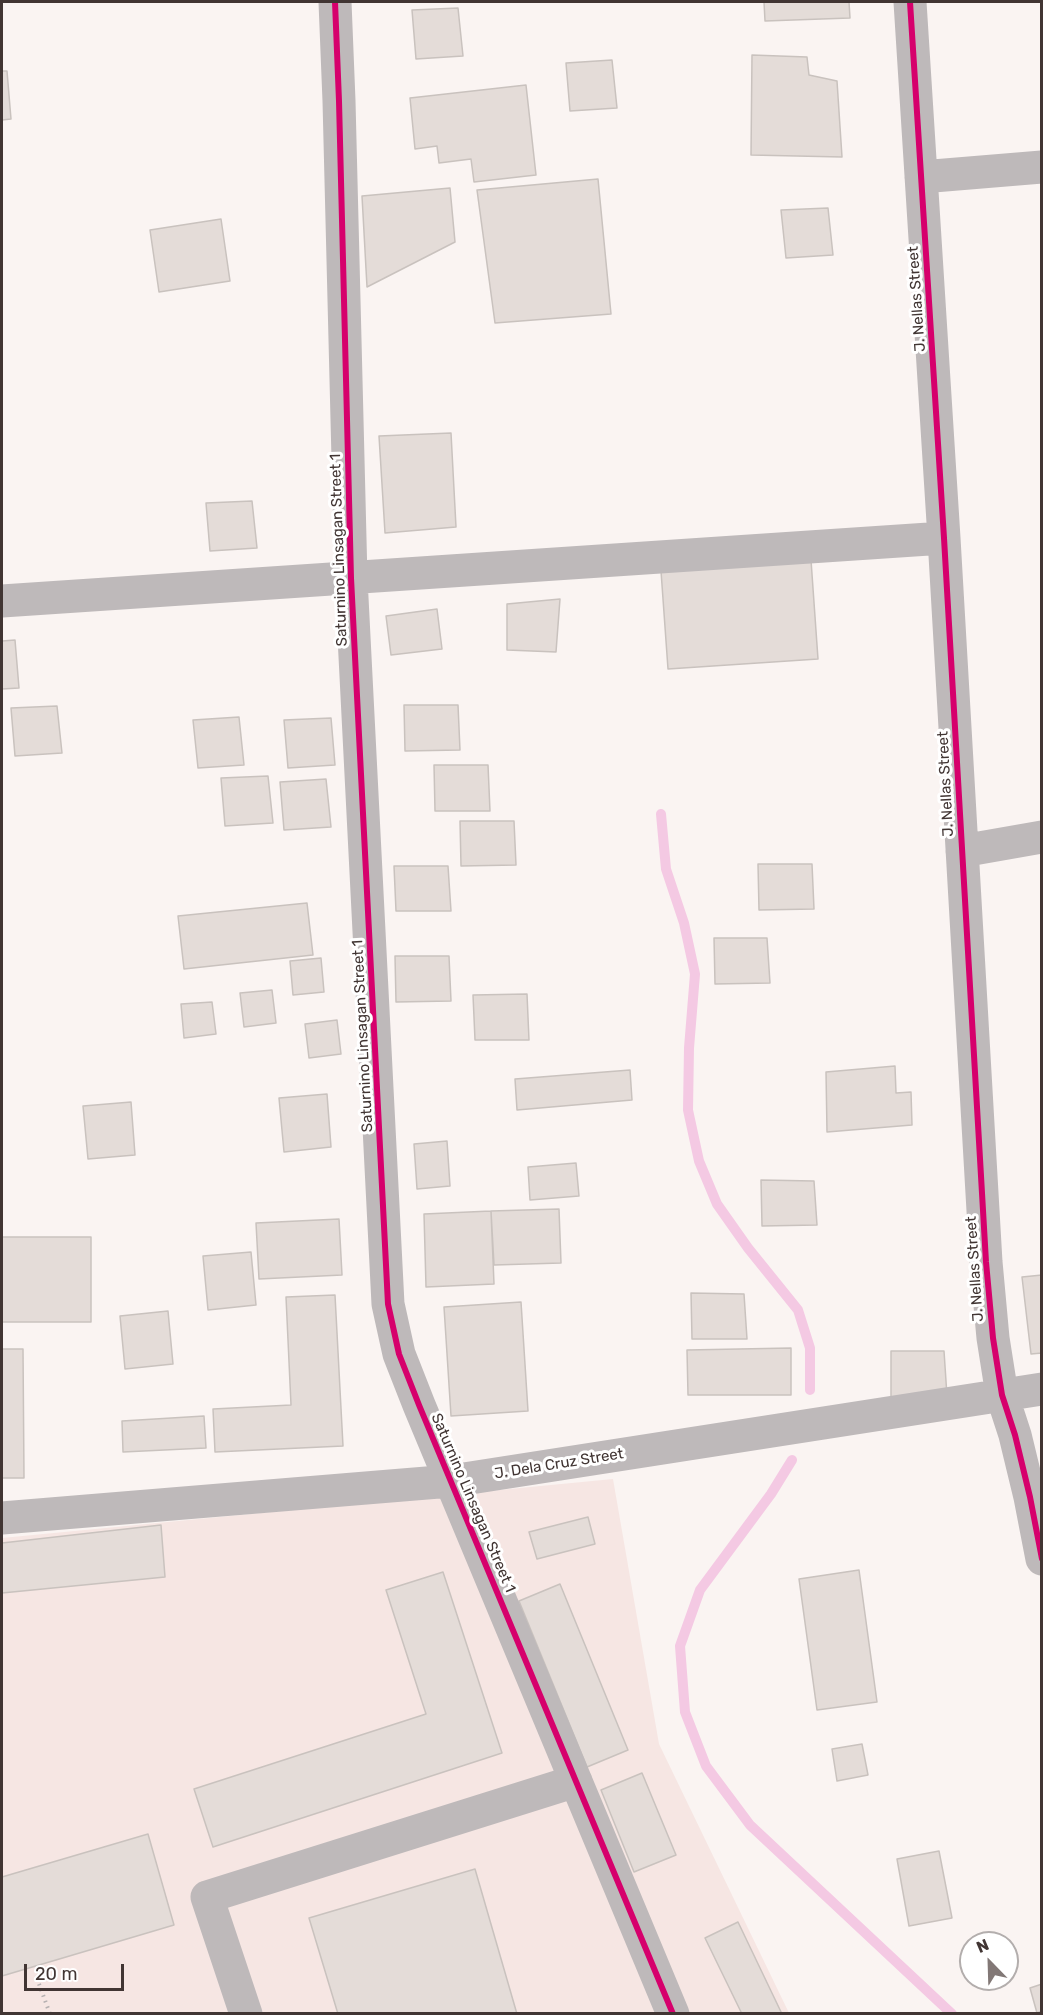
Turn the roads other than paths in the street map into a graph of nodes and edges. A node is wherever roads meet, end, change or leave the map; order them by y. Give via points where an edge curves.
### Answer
1 (334, 2) edge
2 (910, 2) edge
3 (1041, 167) edge
4 (921, 177) junction
5 (944, 538) junction
6 (351, 578) junction
7 (2, 602) edge
8 (1041, 837) edge
9 (962, 850) junction
10 (1041, 1389) edge
11 (1002, 1395) junction
12 (451, 1481) junction
13 (2, 1518) edge
14 (1041, 1559) edge
15 (576, 1781) junction
16 (246, 2013) edge
17 (673, 2013) edge

1 - 6 street, Saturnino Linsagan Street 1
2 - 4 street, J. Nellas Street
3 - 4 street
4 - 5 street, J. Nellas Street
5 - 6 street
5 - 9 street, J. Nellas Street
6 - 7 street
6 - 12 street, Saturnino Linsagan Street 1 via 388,1304 399,1354
8 - 9 street
9 - 11 street, J. Nellas Street via 986,1262
10 - 11 street, J. Dela Cruz Street
11 - 12 street, J. Dela Cruz Street
11 - 14 street, J. Nellas Street via 1018,1445
12 - 13 street, J. Dela Cruz Street
12 - 15 street, Saturnino Linsagan Street 1
15 - 16 street via 207,1897
15 - 17 street, Saturnino Linsagan Street 1

